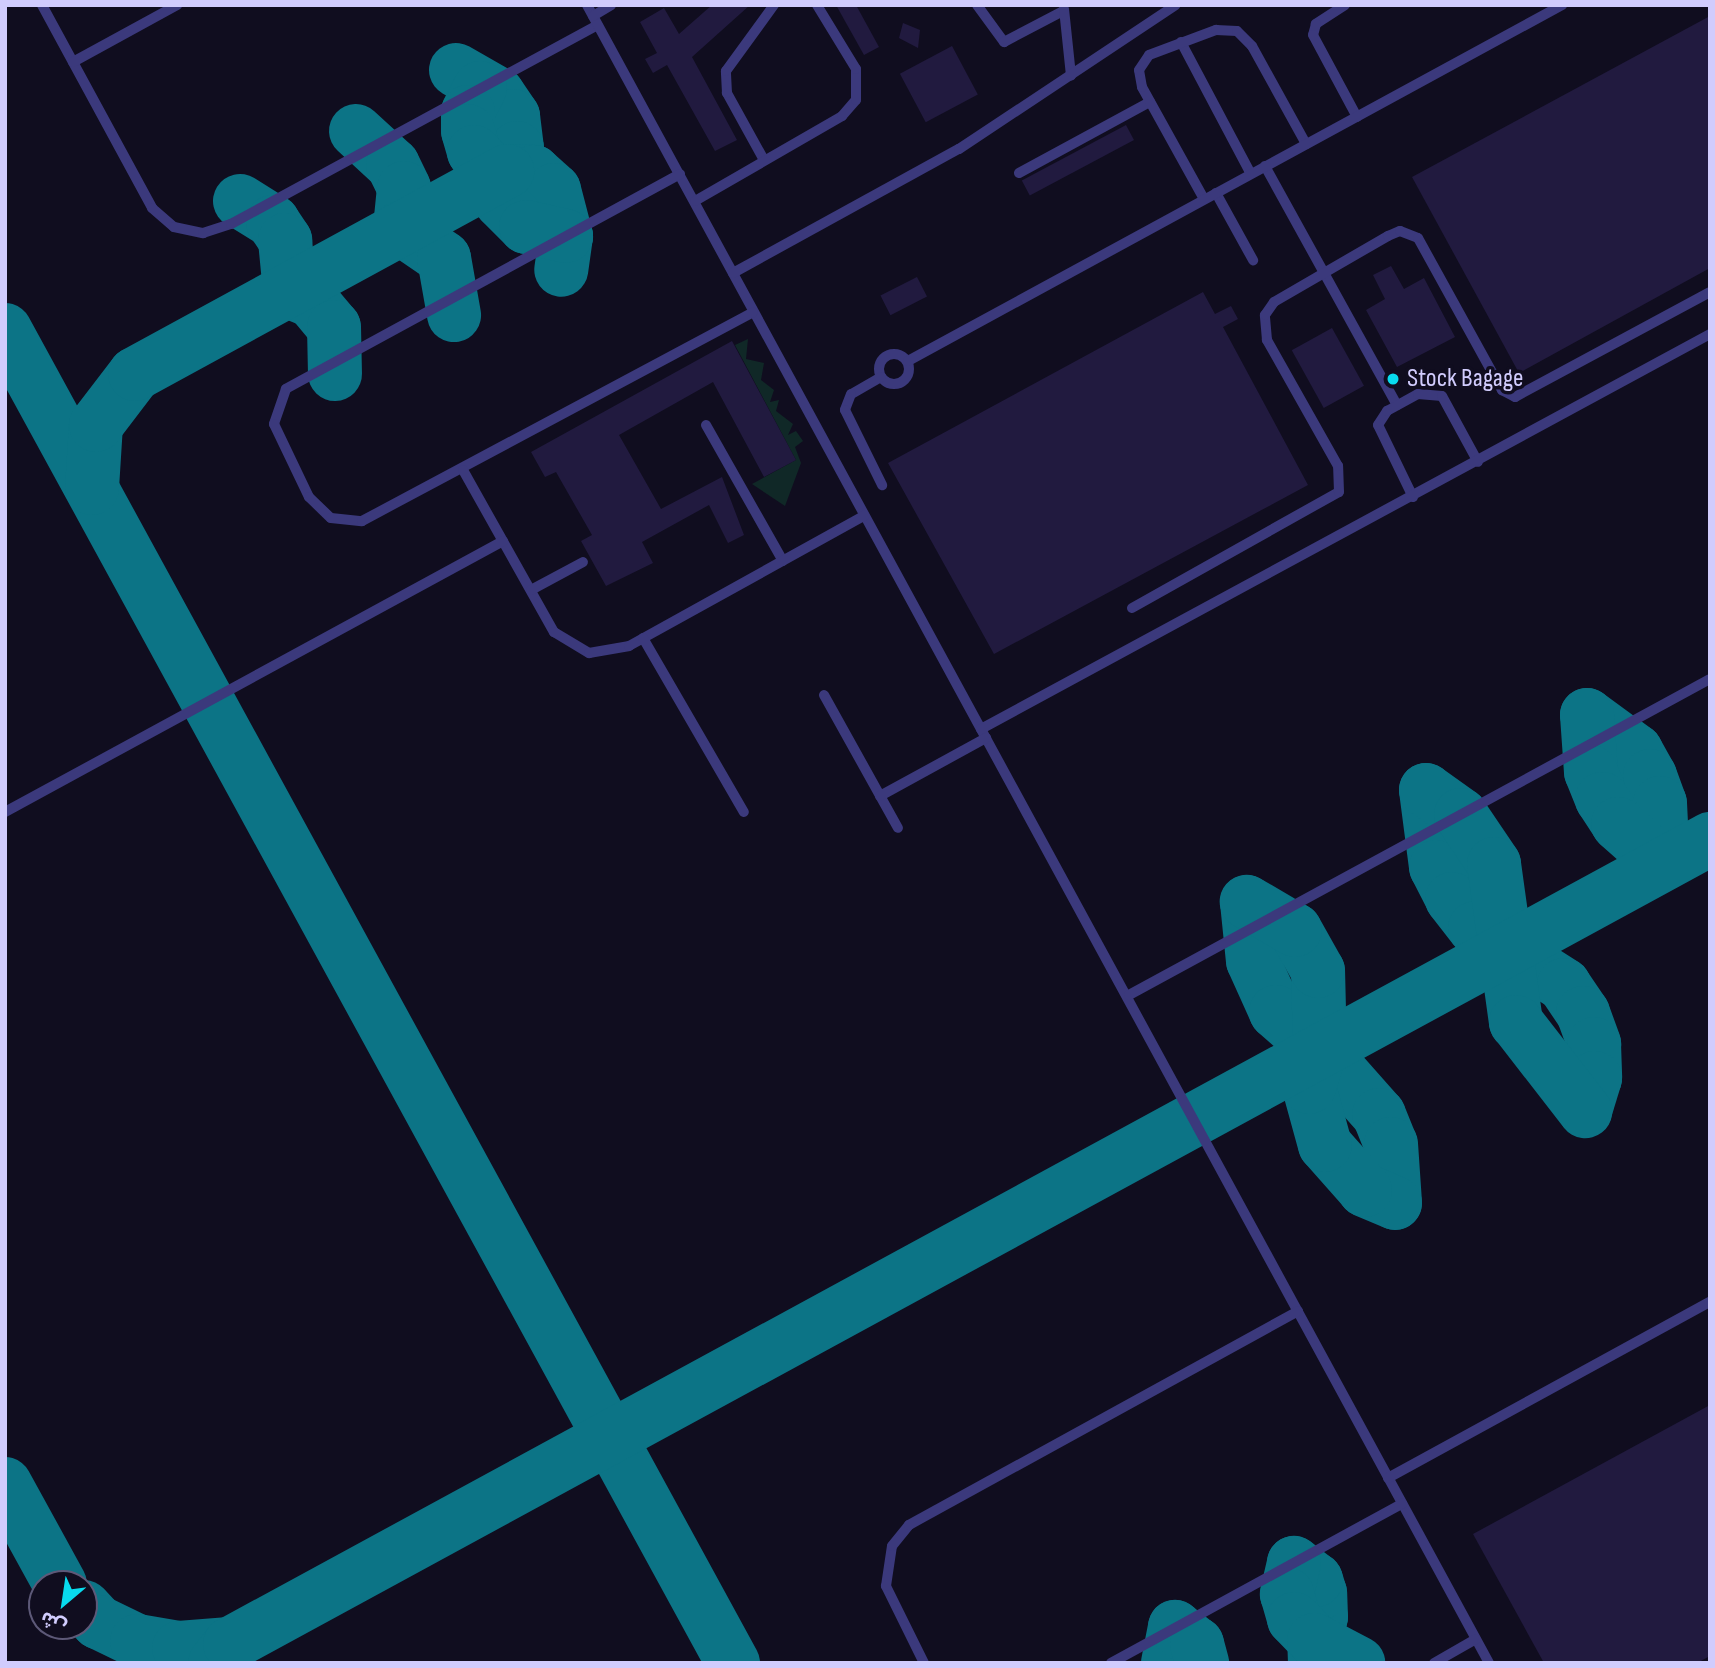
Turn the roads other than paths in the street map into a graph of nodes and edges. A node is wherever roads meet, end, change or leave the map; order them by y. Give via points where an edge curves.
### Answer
1 (41, 5) edge
2 (177, 5) edge
3 (611, 5) edge
4 (774, 5) edge
5 (817, 5) edge
6 (977, 5) edge
7 (1176, 5) edge
8 (1345, 5) edge
9 (1562, 5) edge
10 (1064, 8) edge
11 (593, 15) edge
12 (1181, 42) junction
13 (73, 62) junction
14 (1071, 76) junction
15 (1150, 102) junction
16 (1357, 117) junction
17 (1306, 144) junction
18 (764, 160) junction
19 (1265, 166) junction
20 (1019, 173) dead end
21 (680, 174) junction
22 (1251, 174) junction
23 (1216, 193) junction
24 (1203, 199) junction
25 (695, 201) junction
26 (1253, 260) dead end
27 (733, 273) junction
28 (1323, 274) junction
29 (1710, 292) edge
30 (754, 312) junction
31 (1710, 334) edge
32 (908, 361) junction
33 (881, 377) junction
34 (1397, 405) junction
35 (706, 425) dead end
36 (1478, 462) junction
37 (463, 470) junction
38 (882, 485) dead end
39 (1413, 497) junction
40 (864, 516) junction
41 (503, 541) junction
42 (783, 561) junction
43 (583, 562) dead end
44 (531, 590) junction
45 (1132, 608) dead end
46 (643, 638) junction
47 (1710, 679) edge
48 (824, 695) dead end
49 (983, 733) junction
50 (880, 796) junction
51 (5, 812) edge
52 (744, 812) dead end
53 (898, 828) dead end
54 (1129, 995) junction
55 (1710, 1302) edge
56 (1298, 1311) junction
57 (1388, 1478) junction
58 (1402, 1504) junction
59 (1476, 1639) junction
60 (925, 1663) edge
61 (1111, 1663) edge
62 (1434, 1663) edge
63 (1489, 1663) edge

1 - 13 lane
2 - 13 lane
3 - 11 lane
4 - 18 lane via 726,71 727,93
5 - 18 lane via 856,69 856,100 842,116
6 - 10 lane via 1004,42
7 - 14 lane
8 - 16 lane via 1316,24 1313,35
9 - 16 lane
10 - 14 lane
11 - 13 lane via 231,224 203,233 174,227 152,208
11 - 21 lane
12 - 15 lane via 1143,61 1139,78
12 - 17 lane via 1227,29 1245,37
12 - 22 lane
14 - 27 lane via 909,178
15 - 20 lane
15 - 24 lane
16 - 17 lane
17 - 19 lane
18 - 25 lane
19 - 22 lane
19 - 28 lane
21 - 25 lane
21 - 37 lane via 297,383 274,411 278,436 309,497 331,518 362,521
22 - 23 lane
23 - 24 lane
23 - 26 lane
24 - 32 lane
25 - 27 lane
27 - 30 lane
28 - 29 lane via 1388,236 1412,234 1502,390 1515,397
28 - 34 lane
28 - 45 lane via 1274,302 1263,324 1338,466 1339,492
30 - 37 lane
30 - 40 lane
31 - 36 lane
32 - 33 lane via 909,373 901,383
32 - 33 lane via 897,353 885,356
33 - 38 lane via 851,394 845,410
34 - 36 lane via 1424,391 1442,396
34 - 39 lane via 1382,415 1378,430
35 - 42 lane
36 - 39 lane
37 - 41 lane
39 - 49 lane
40 - 42 lane
40 - 49 lane
41 - 44 lane
41 - 51 lane
42 - 46 lane
43 - 44 lane
44 - 46 lane via 554,632 576,649 603,654
46 - 52 lane
47 - 54 lane
48 - 50 lane
49 - 50 lane
49 - 54 lane
50 - 53 lane
54 - 56 lane
55 - 57 lane
56 - 57 lane
56 - 60 lane via 909,1525 892,1546 886,1586
57 - 58 lane
58 - 59 lane
58 - 61 lane
59 - 62 lane
59 - 63 lane

